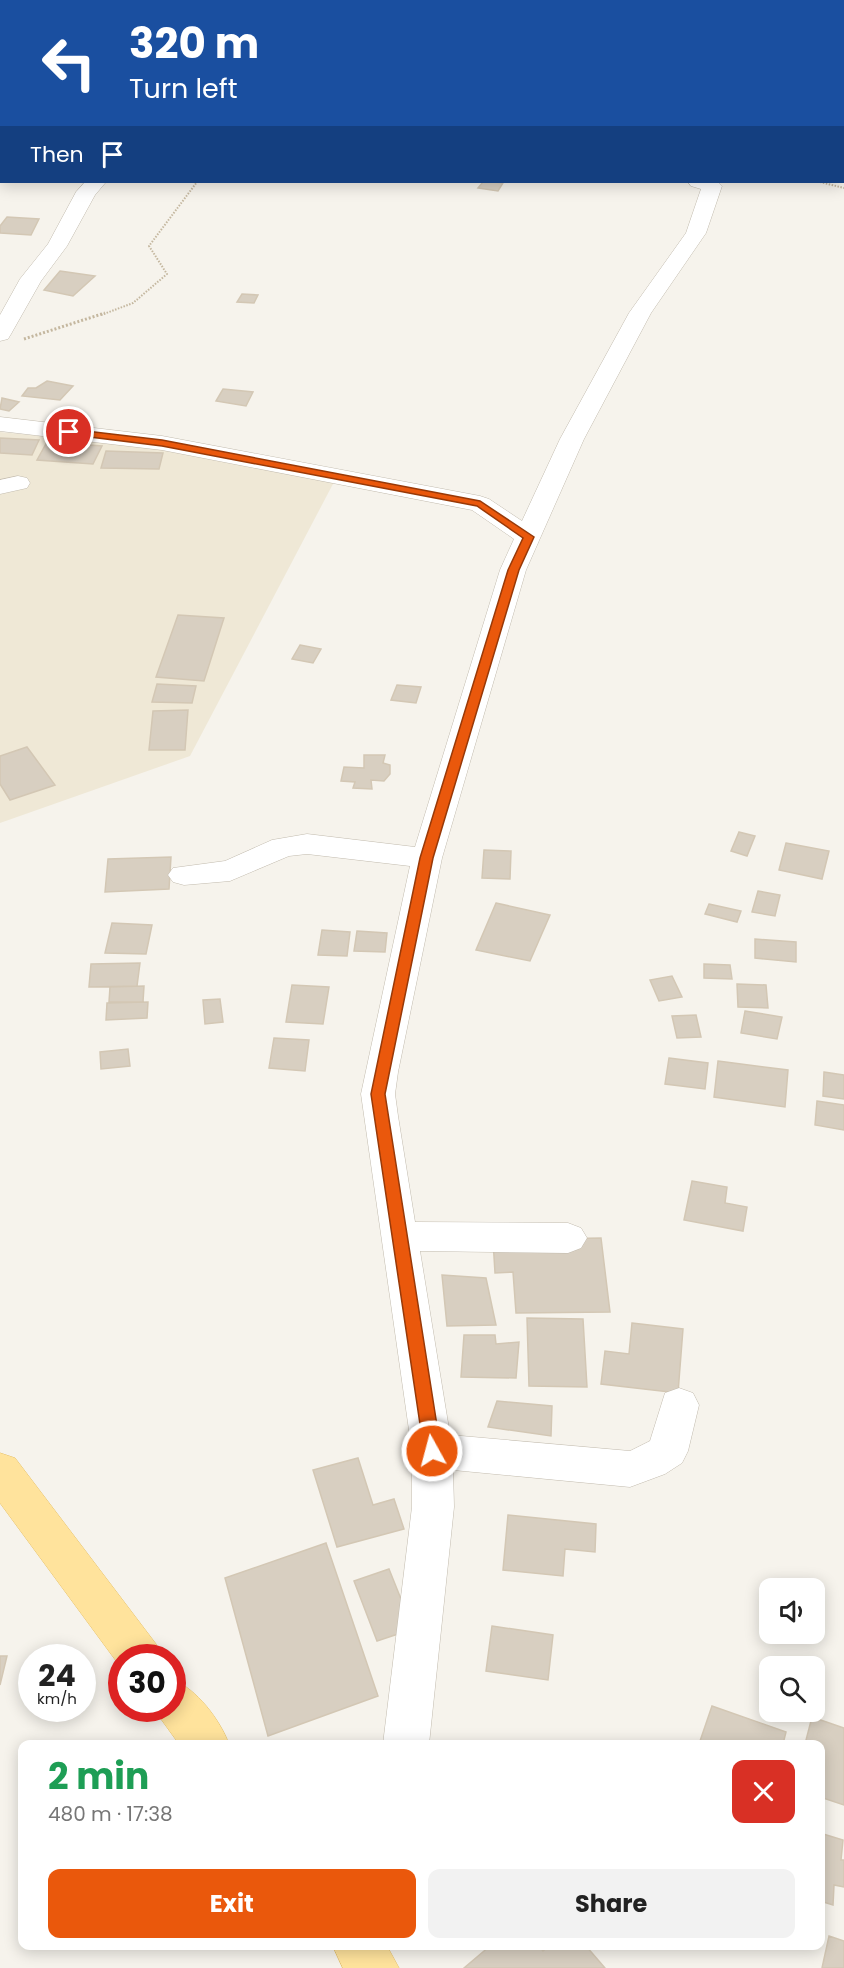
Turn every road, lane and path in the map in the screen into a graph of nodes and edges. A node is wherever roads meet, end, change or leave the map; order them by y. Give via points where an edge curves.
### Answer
1 (95, 183) edge
2 (196, 183) edge
3 (702, 183) edge
4 (824, 183) edge
5 (844, 188) edge
6 (0, 334) edge
7 (20, 340) dead end
8 (0, 424) edge
9 (528, 537) junction
10 (427, 858) junction
11 (184, 875) dead end
12 (400, 1236) junction
13 (568, 1238) dead end
14 (679, 1405) dead end
15 (432, 1451) junction
16 (0, 1471) edge
17 (130, 1644) edge
18 (186, 1718) edge
19 (203, 1740) edge
20 (406, 1740) edge

1 - 6 street via 86,192 57,246 31,279
2 - 7 path via 149,246 167,274 133,303
3 - 9 street via 712,186 696,233 640,313 572,439
4 - 5 path
8 - 9 street via 162,443 480,504
9 - 10 street via 513,570
10 - 11 street via 307,843 283,847 230,871
10 - 12 street via 378,1094
12 - 13 street
12 - 15 street
14 - 15 street via 668,1451 630,1469
15 - 20 street via 433,1507
16 - 17 main road
18 - 19 main road

